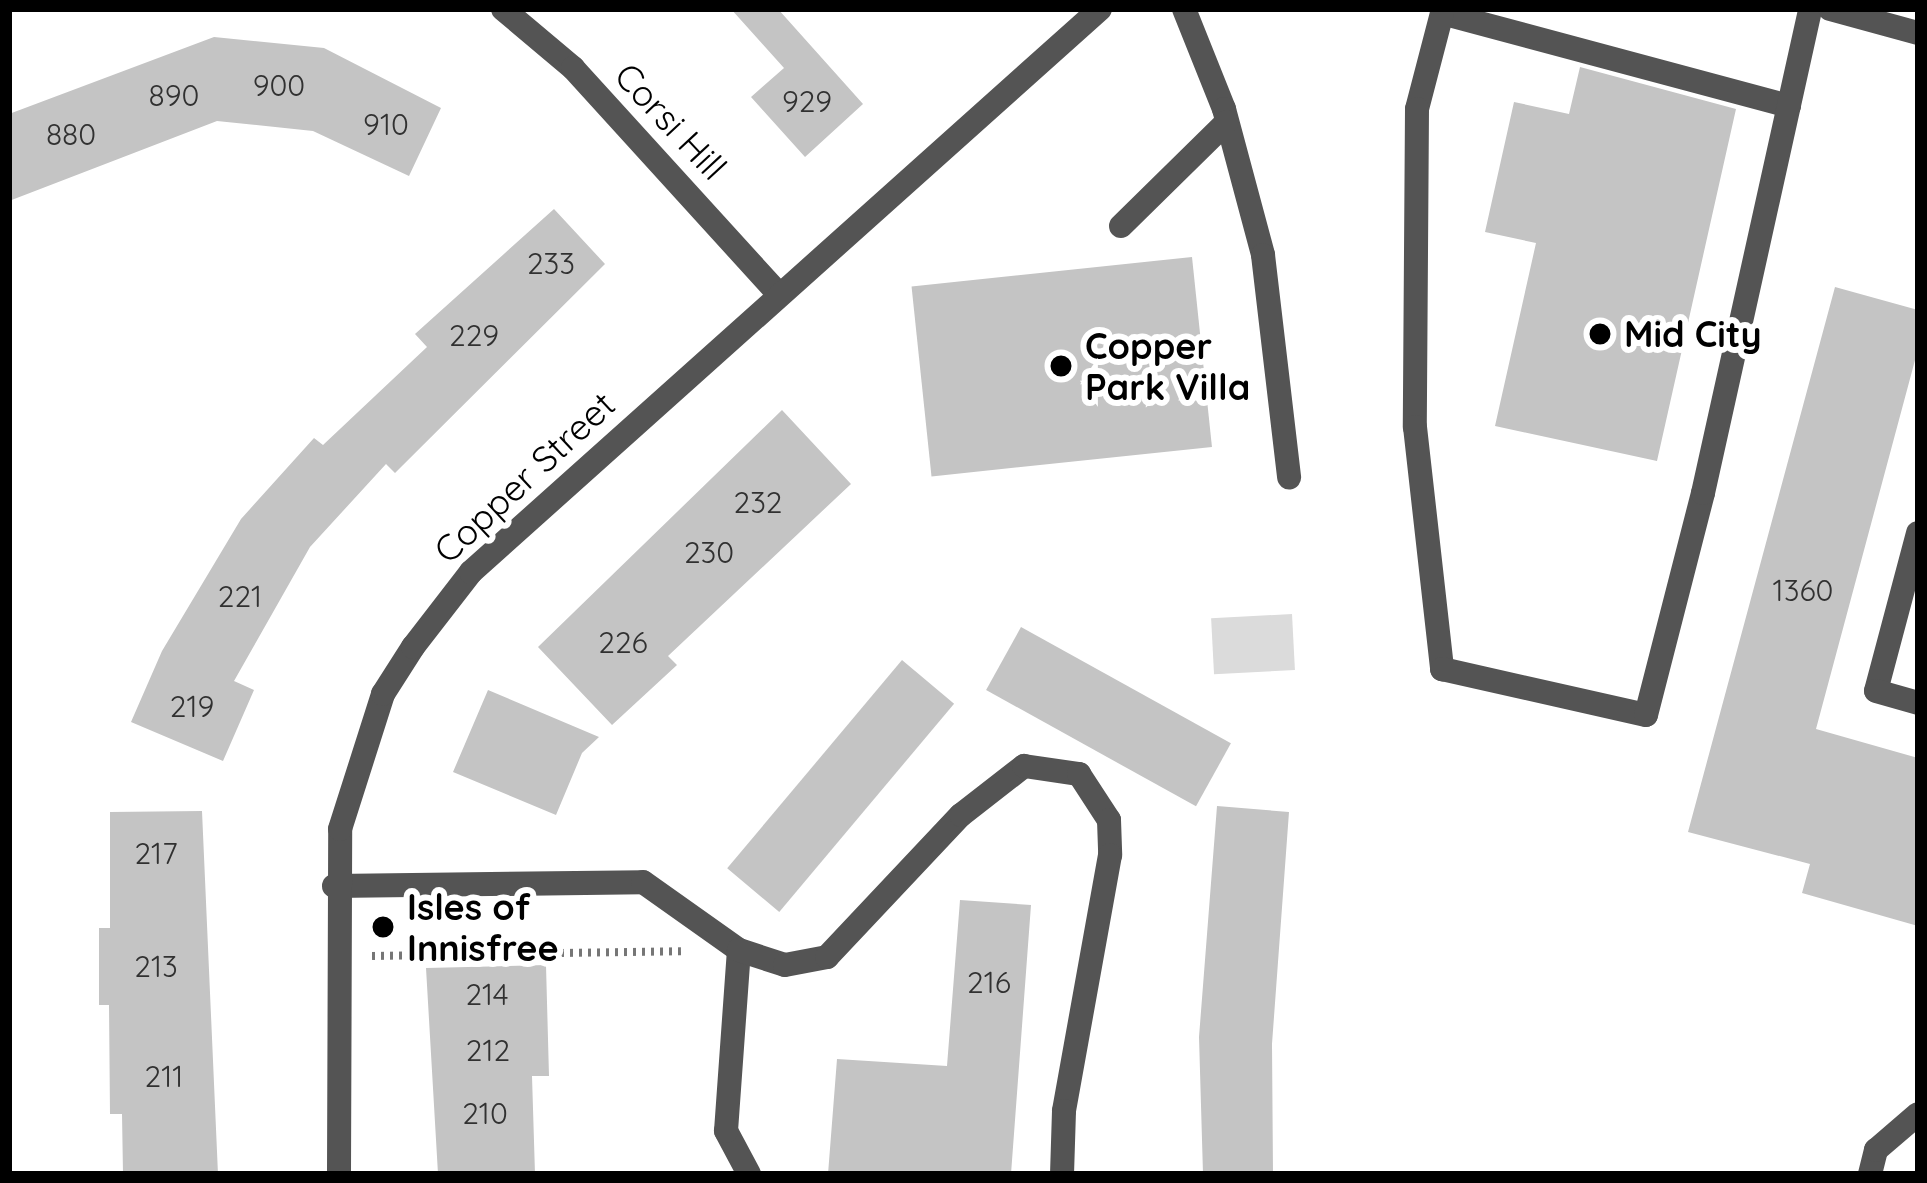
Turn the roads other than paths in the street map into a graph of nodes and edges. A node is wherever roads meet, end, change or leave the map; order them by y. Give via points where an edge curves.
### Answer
1 (503, 9) edge
2 (1100, 9) edge
3 (1184, 9) edge
4 (1810, 9) edge
5 (1830, 9) edge
6 (1918, 33) edge
7 (1789, 106) junction
8 (1227, 122) junction
9 (1121, 226) dead end
10 (777, 292) junction
11 (1289, 477) dead end
12 (1918, 533) edge
13 (1918, 703) edge
14 (334, 886) junction
15 (739, 950) junction
16 (1918, 1114) edge
17 (339, 1174) edge
18 (749, 1174) edge
19 (1062, 1174) edge
20 (1870, 1174) edge

1 - 10 street, Corsi Hill via 573,68
2 - 10 street, Copper Street
3 - 8 street
4 - 7 street
5 - 6 street
7 - 7 street via 1646,716 1442,669 1415,404 1417,109 1442,13
8 - 9 street
8 - 11 street via 1263,255
10 - 14 street, Copper Street via 443,603 382,694 357,760
12 - 13 street via 1876,691
14 - 15 street via 643,882
14 - 17 street, Copper Street
15 - 18 street via 727,1131
15 - 19 street via 785,965 827,957 1008,774 1056,766 1079,774 1109,820 1110,855 1071,1063
16 - 20 street via 1876,1150

